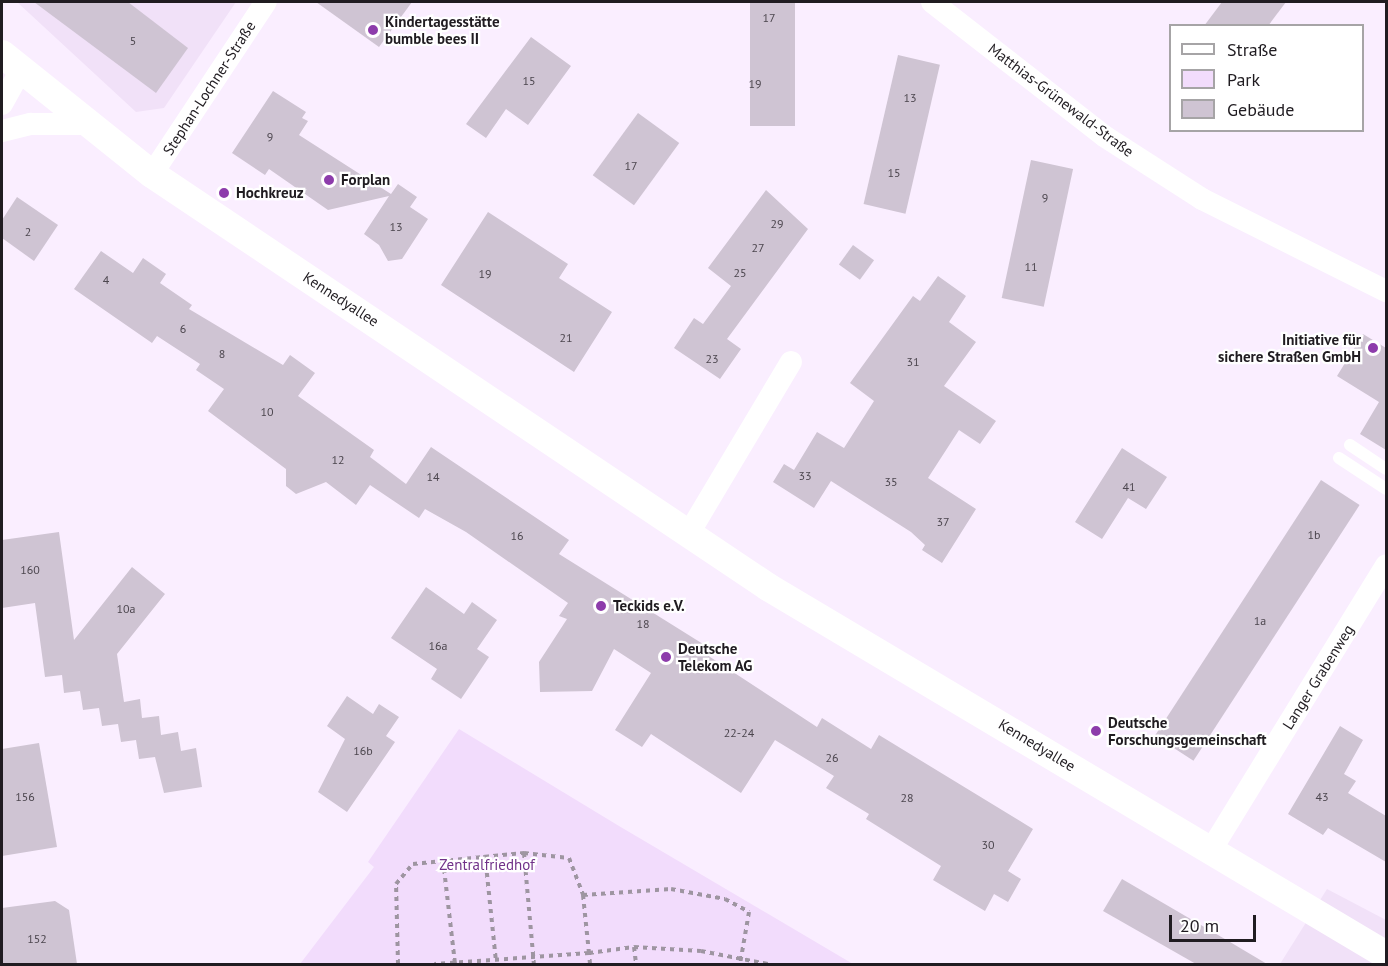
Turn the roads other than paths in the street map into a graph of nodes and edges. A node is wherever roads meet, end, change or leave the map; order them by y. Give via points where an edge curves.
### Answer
1 (266, 2) edge
2 (932, 2) edge
3 (11, 62) edge
4 (2, 104) edge
5 (87, 124) junction
6 (2, 131) edge
7 (152, 174) junction
8 (1386, 291) edge
9 (791, 362) dead end
10 (1350, 445) dead end
11 (1340, 458) dead end
12 (1386, 469) edge
13 (1386, 489) edge
14 (689, 533) junction
15 (1386, 565) edge
16 (1211, 850) junction
17 (1386, 956) edge

1 - 7 street, Stephan-Lochner-Straße
2 - 8 street, Matthias-Grünewald-Straße via 1104,136 1202,199
3 - 4 street
3 - 5 street, Kennedyallee
5 - 6 street via 31,124
5 - 7 street, Kennedyallee
7 - 14 street, Kennedyallee
9 - 14 street
10 - 12 lane
11 - 13 lane
14 - 16 street, Kennedyallee via 768,586
15 - 16 street, Langer Grabenweg
16 - 17 street, Kennedyallee

